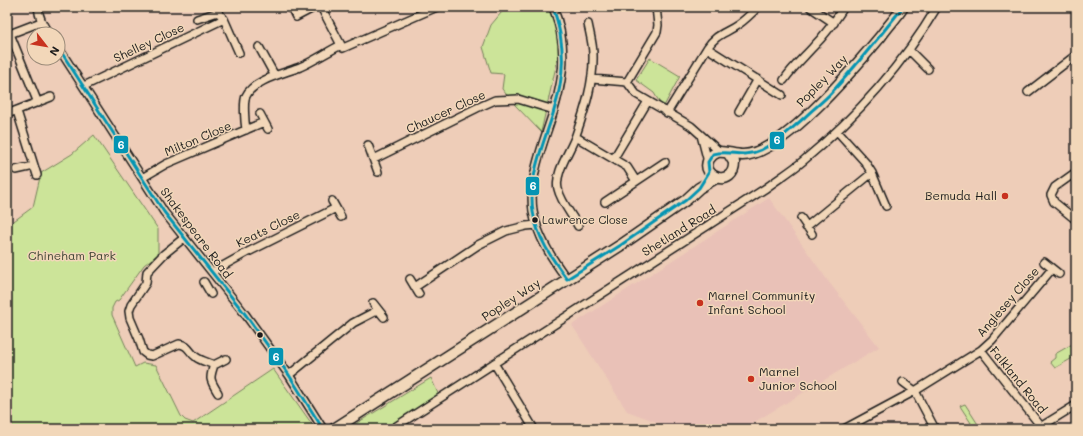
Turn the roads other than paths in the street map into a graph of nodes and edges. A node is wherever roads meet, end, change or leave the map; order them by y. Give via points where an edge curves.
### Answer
1 (38, 7) edge
2 (291, 7) edge
3 (315, 7) edge
4 (321, 7) edge
5 (437, 7) edge
6 (552, 7) edge
7 (656, 7) edge
8 (758, 7) edge
9 (810, 7) edge
10 (844, 7) edge
11 (903, 7) edge
12 (937, 7) edge
13 (197, 19) dead end
14 (224, 19) junction
15 (41, 22) junction
16 (834, 23) junction
17 (588, 24) dead end
18 (44, 26) edge
19 (8, 35) edge
20 (341, 45) junction
21 (259, 47) dead end
22 (707, 48) junction
23 (909, 50) junction
24 (239, 53) dead end
25 (1076, 55) edge
26 (66, 59) edge
27 (928, 69) dead end
28 (275, 76) junction
29 (592, 79) junction
30 (758, 79) junction
31 (784, 80) dead end
32 (627, 82) junction
33 (84, 86) junction
34 (1028, 92) dead end
35 (782, 95) dead end
36 (51, 97) dead end
37 (648, 101) junction
38 (38, 103) junction
39 (554, 110) junction
40 (17, 111) junction
41 (739, 112) dead end
42 (668, 113) junction
43 (7, 114) edge
44 (260, 114) dead end
45 (264, 122) junction
46 (268, 129) dead end
47 (246, 130) junction
48 (837, 132) junction
49 (701, 135) junction
50 (576, 136) junction
51 (368, 145) dead end
52 (724, 153) junction
53 (744, 155) junction
54 (614, 158) junction
55 (374, 159) junction
56 (665, 162) dead end
57 (34, 166) junction
58 (734, 167) junction
59 (16, 170) dead end
60 (711, 170) junction
61 (378, 172) dead end
62 (1076, 172) edge
63 (872, 173) junction
64 (37, 176) dead end
65 (142, 178) junction
66 (636, 181) junction
67 (332, 201) dead end
68 (605, 202) dead end
69 (886, 206) dead end
70 (336, 208) junction
71 (341, 217) dead end
72 (801, 218) dead end
73 (1076, 220) edge
74 (537, 225) junction
75 (578, 226) dead end
76 (806, 227) junction
77 (812, 234) dead end
78 (184, 238) junction
79 (1044, 262) dead end
80 (1052, 269) junction
81 (1059, 274) dead end
82 (214, 275) junction
83 (410, 279) dead end
84 (567, 279) junction
85 (415, 287) junction
86 (211, 294) dead end
87 (419, 294) dead end
88 (373, 303) dead end
89 (378, 310) junction
90 (384, 317) dead end
91 (981, 350) junction
92 (226, 359) dead end
93 (494, 363) junction
94 (214, 364) junction
95 (289, 375) junction
96 (903, 382) dead end
97 (915, 391) junction
98 (218, 393) dead end
99 (1076, 405) edge
100 (1042, 428) edge
101 (324, 429) edge
102 (334, 429) edge
103 (392, 429) edge
104 (534, 429) edge
105 (844, 429) edge
106 (935, 429) edge

1 - 15 street
2 - 3 street via 296,17
4 - 20 street
5 - 20 street via 343,48
6 - 39 street via 563,41 560,87
7 - 32 street via 657,32
8 - 22 street via 738,24 716,36
9 - 16 street
10 - 16 street
11 - 53 street, Popley Way via 826,98 782,137 761,150
12 - 23 street, Shetland Road
13 - 14 street, Shelley Close via 218,12
14 - 24 street
14 - 33 street, Shelley Close
15 - 18 street
15 - 19 street
16 - 31 street
17 - 29 street via 593,54
19 - 38 street
20 - 28 street via 301,66
21 - 28 street
22 - 30 street
22 - 42 street
23 - 27 street
23 - 48 street, Shetland Road via 883,84
25 - 34 street
26 - 33 street, Shakespeare Road
28 - 47 street via 253,87 246,96
29 - 32 street
29 - 50 street
30 - 35 street
30 - 41 street
32 - 37 street via 636,94
33 - 65 street, Shakespeare Road
36 - 38 street
37 - 42 street
37 - 54 street
38 - 40 street
39 - 55 street, Chaucer Close via 518,99 495,100
39 - 74 street via 536,168 533,210
40 - 43 street
40 - 57 street
42 - 49 street
44 - 45 street
45 - 46 street
45 - 47 street, Milton Close
47 - 65 street, Milton Close via 166,164
48 - 63 street
48 - 93 street, Shetland Road via 766,188
49 - 52 street
49 - 60 street
50 - 54 street
50 - 75 street via 557,181 558,188
51 - 55 street
52 - 53 street, Popley Way
52 - 58 street via 734,162
52 - 60 street, Popley Way via 713,154
53 - 58 street
54 - 66 street via 627,167
55 - 61 street
56 - 66 street
57 - 59 street
57 - 64 street
58 - 60 street via 726,178
60 - 84 street, Popley Way via 699,188 686,200
62 - 73 street via 1055,187 1050,194 1054,202
63 - 69 street
63 - 76 street
65 - 78 street, Shakespeare Road
66 - 68 street
67 - 70 street
70 - 71 street
70 - 82 street, Keats Close via 248,252
72 - 76 street
74 - 84 street via 544,243
74 - 85 street via 506,231 478,245
76 - 77 street
78 - 82 street, Shakespeare Road
78 - 94 street via 147,272 146,283 131,305 130,318 143,352 147,355 152,356 183,344 195,357
79 - 80 street, Anglesey Close
80 - 81 street, Anglesey Close
80 - 91 street, Anglesey Close
82 - 86 street, Keats Close via 205,284
82 - 95 street, Shakespeare Road
83 - 85 street
84 - 102 street, Popley Way
85 - 87 street
88 - 89 street
89 - 90 street
89 - 95 street via 354,323
91 - 97 street, Falkland Road
91 - 100 street, Falkland Road
92 - 94 street
93 - 103 street, Shetland Road
93 - 104 street
94 - 98 street via 210,380
95 - 101 street, Shakespeare Road
96 - 97 street
97 - 105 street, Falkland Road
97 - 106 street
99 - 100 street, Falkland Road

